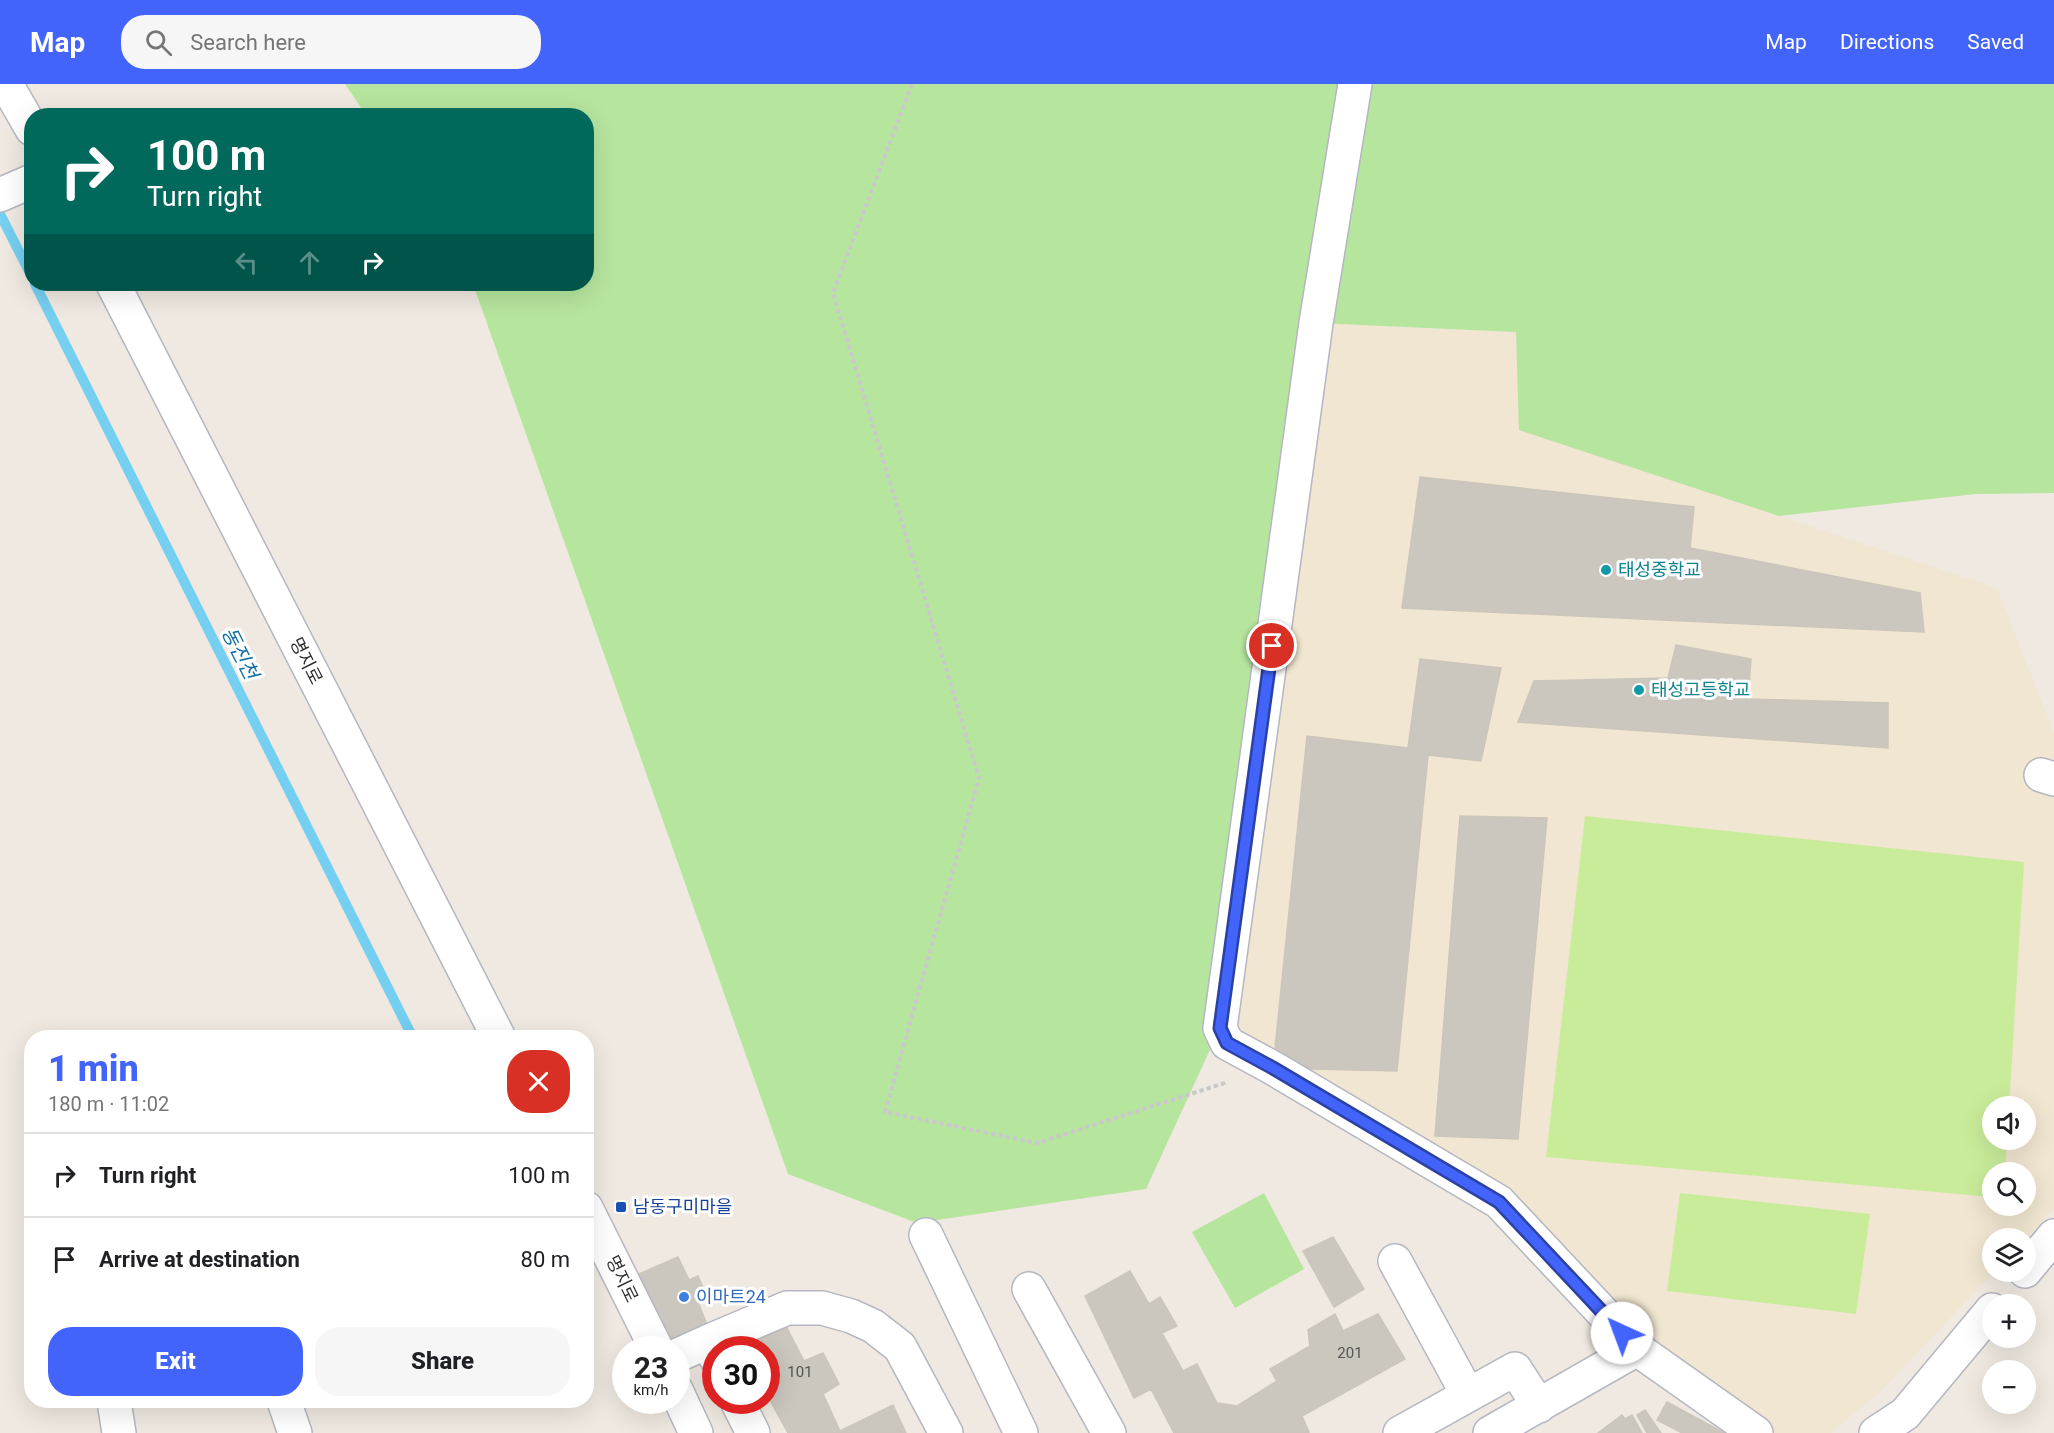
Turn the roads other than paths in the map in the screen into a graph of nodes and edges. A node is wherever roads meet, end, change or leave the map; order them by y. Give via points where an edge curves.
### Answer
1 (6, 84) edge
2 (1355, 84) edge
3 (24, 115) edge
4 (117, 291) edge
5 (495, 1030) edge
6 (594, 1224) edge
7 (926, 1235) dead end
8 (2054, 1236) edge
9 (2036, 1257) edge
10 (1395, 1261) dead end
11 (2015, 1282) edge
12 (1029, 1289) dead end
13 (2005, 1294) edge
14 (1982, 1322) edge
15 (650, 1336) edge
16 (736, 1336) edge
17 (1637, 1349) junction
18 (1468, 1395) junction
19 (1539, 1406) junction
20 (115, 1408) edge
21 (286, 1408) edge
22 (687, 1414) edge
23 (744, 1414) edge
24 (119, 1433) edge
25 (295, 1433) edge
26 (696, 1433) edge
27 (753, 1433) edge
28 (946, 1433) edge
29 (1022, 1433) edge
30 (1109, 1433) edge
31 (1400, 1433) edge
32 (1490, 1433) edge
33 (1756, 1433) edge
34 (1876, 1433) edge

1 - 3 street
2 - 17 street via 1316,323 1220,1028 1227,1043 1499,1202
4 - 5 street, 명지로
6 - 15 street, 명지로
7 - 29 street
8 - 9 street
10 - 18 street
11 - 13 street
12 - 30 street
14 - 34 street via 1905,1413
16 - 28 street via 787,1308 822,1308 873,1326 900,1347
17 - 19 street
17 - 33 street
18 - 19 street via 1515,1369
18 - 31 street
19 - 32 street
20 - 24 street
21 - 25 street
22 - 26 street
23 - 27 street

